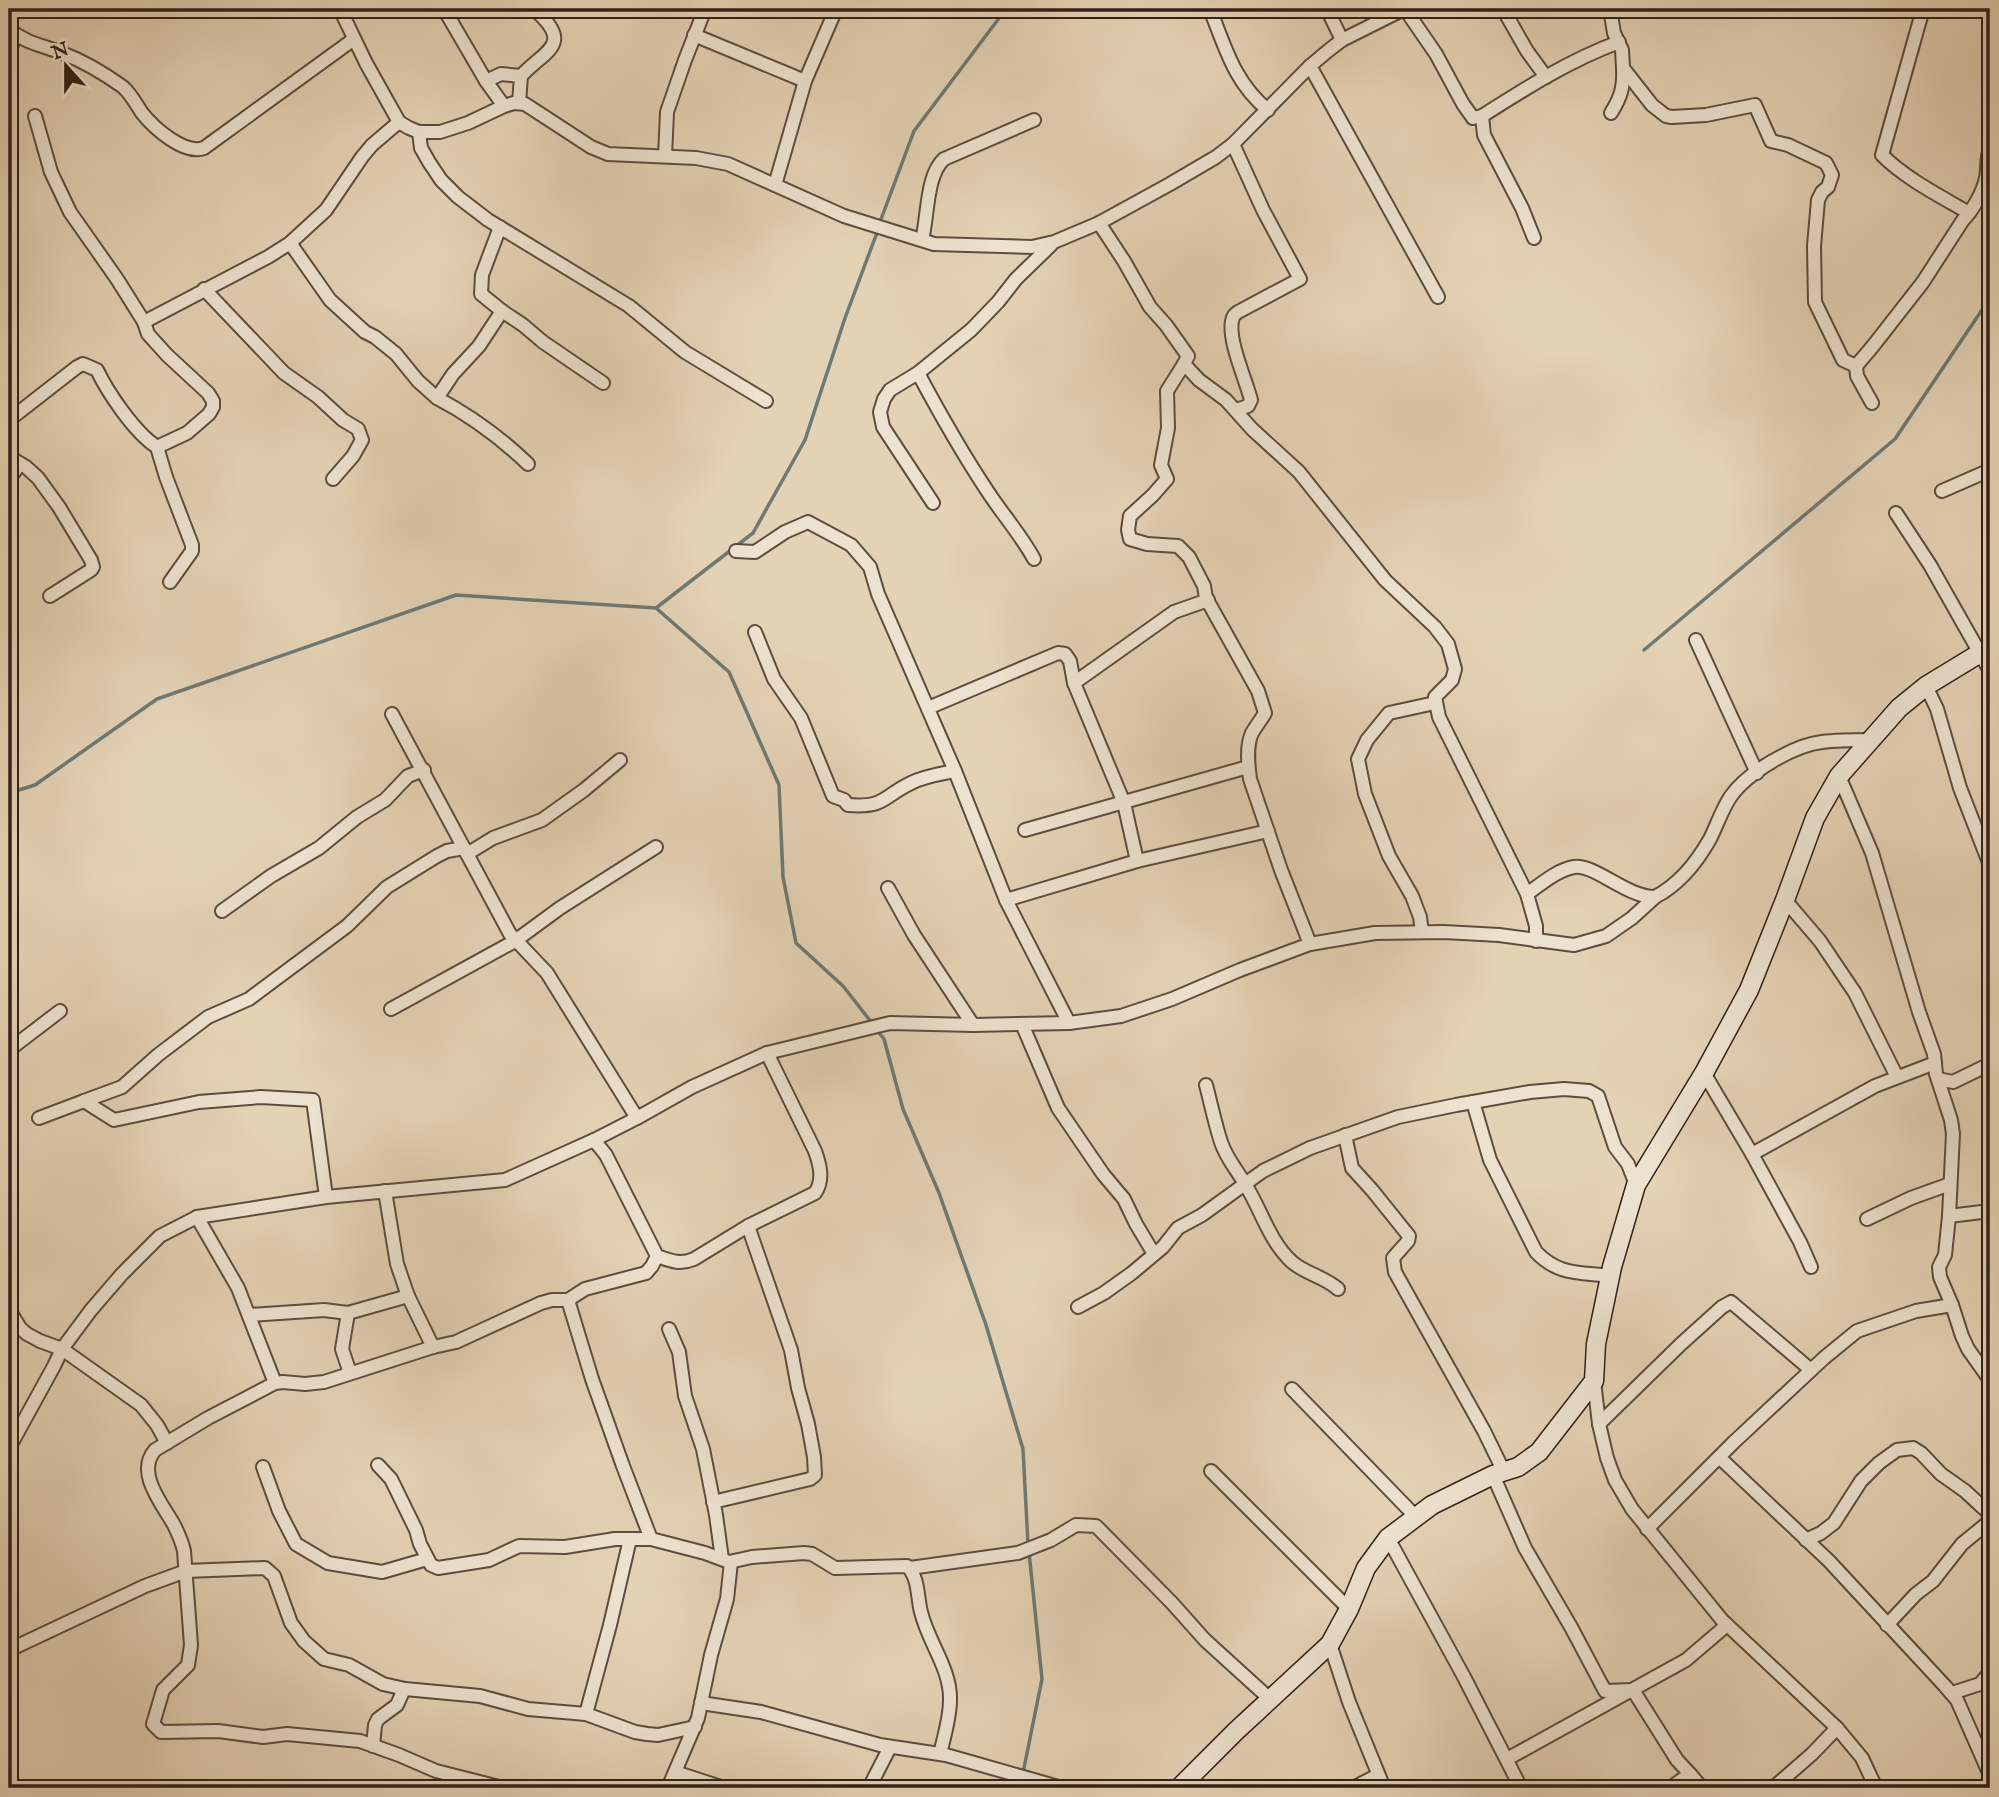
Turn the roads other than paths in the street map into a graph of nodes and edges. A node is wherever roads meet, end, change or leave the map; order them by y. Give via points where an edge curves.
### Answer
1 (340, 9) edge
2 (444, 9) edge
3 (534, 9) edge
4 (705, 9) edge
5 (836, 9) edge
6 (1210, 9) edge
7 (1327, 9) edge
8 (1404, 9) edge
9 (1503, 9) edge
10 (1610, 9) edge
11 (1923, 9) edge
12 (13, 32) edge
13 (694, 35) junction
14 (354, 39) junction
15 (1342, 40) junction
16 (1619, 42) junction
17 (9, 49) edge
18 (1310, 66) junction
19 (1623, 68) junction
20 (521, 76) junction
21 (1546, 77) junction
22 (486, 81) junction
23 (805, 81) junction
24 (519, 103) junction
25 (504, 106) junction
26 (1268, 110) junction
27 (1611, 113) dead end
28 (35, 116) dead end
29 (1482, 116) junction
30 (1034, 120) dead end
31 (399, 122) junction
32 (419, 132) junction
33 (1233, 144) junction
34 (1990, 149) edge
35 (665, 156) junction
36 (775, 185) junction
37 (1969, 214) junction
38 (1099, 223) junction
39 (500, 227) junction
40 (1535, 238) dead end
41 (922, 240) junction
42 (1054, 242) junction
43 (290, 243) junction
44 (204, 289) junction
45 (1438, 297) dead end
46 (502, 312) junction
47 (144, 322) junction
48 (1184, 364) junction
49 (1856, 366) junction
50 (918, 373) junction
51 (603, 383) dead end
52 (438, 398) junction
53 (766, 401) dead end
54 (1872, 403) dead end
55 (1236, 410) junction
56 (9, 420) edge
57 (157, 447) junction
58 (14, 460) edge
59 (528, 464) dead end
60 (1990, 470) edge
61 (9, 479) edge
62 (333, 479) dead end
63 (1942, 491) dead end
64 (933, 503) dead end
65 (1896, 513) dead end
66 (736, 551) dead end
67 (1034, 559) dead end
68 (170, 582) dead end
69 (50, 596) dead end
70 (1208, 600) junction
71 (755, 632) dead end
72 (1696, 640) dead end
73 (1985, 649) edge
74 (1990, 671) edge
75 (1074, 683) junction
76 (1926, 686) junction
77 (1435, 703) junction
78 (928, 708) junction
79 (392, 714) dead end
80 (1871, 740) junction
81 (620, 760) dead end
82 (1248, 767) junction
83 (424, 770) junction
84 (955, 771) junction
85 (1757, 773) junction
86 (1839, 776) junction
87 (1124, 803) junction
88 (1025, 830) dead end
89 (1268, 831) junction
90 (656, 847) dead end
91 (466, 851) junction
92 (1137, 860) junction
93 (1990, 865) edge
94 (888, 888) dead end
95 (1527, 894) junction
96 (1655, 897) junction
97 (1006, 900) junction
98 (1785, 900) junction
99 (222, 912) dead end
100 (1422, 932) junction
101 (515, 940) junction
102 (1536, 941) junction
103 (1310, 944) junction
104 (391, 1009) dead end
105 (60, 1011) dead end
106 (1069, 1023) junction
107 (1022, 1024) junction
108 (973, 1025) junction
109 (9, 1050) edge
110 (766, 1053) junction
111 (1935, 1063) junction
112 (1990, 1065) edge
113 (1704, 1073) junction
114 (1897, 1077) junction
115 (1938, 1079) junction
116 (1206, 1085) dead end
117 (84, 1101) junction
118 (1472, 1102) junction
119 (39, 1118) dead end
120 (637, 1118) junction
121 (1345, 1135) junction
122 (594, 1140) junction
123 (1752, 1154) junction
124 (1245, 1184) junction
125 (1950, 1184) junction
126 (1636, 1185) junction
127 (385, 1191) junction
128 (326, 1196) junction
129 (1990, 1211) edge
130 (1949, 1216) junction
131 (197, 1217) junction
132 (1867, 1219) dead end
133 (748, 1226) junction
134 (1154, 1254) junction
135 (657, 1256) junction
136 (1811, 1267) dead end
137 (1611, 1276) junction
138 (1338, 1289) dead end
139 (408, 1296) junction
140 (568, 1300) junction
141 (1952, 1305) junction
142 (1079, 1307) dead end
143 (9, 1310) edge
144 (348, 1313) junction
145 (249, 1315) junction
146 (669, 1329) dead end
147 (433, 1347) junction
148 (62, 1349) junction
149 (1986, 1365) edge
150 (1811, 1370) junction
151 (349, 1373) junction
152 (1990, 1380) edge
153 (1594, 1381) junction
154 (275, 1383) junction
155 (1292, 1389) dead end
156 (1599, 1424) junction
157 (167, 1443) junction
158 (9, 1448) edge
159 (1719, 1457) junction
160 (378, 1465) dead end
161 (262, 1467) dead end
162 (1210, 1471) dead end
163 (1498, 1473) junction
164 (713, 1502) junction
165 (1990, 1514) edge
166 (1416, 1517) junction
167 (1990, 1521) edge
168 (1647, 1529) junction
169 (1388, 1538) junction
170 (630, 1539) junction
171 (651, 1539) junction
172 (1806, 1540) junction
173 (428, 1559) junction
174 (727, 1561) junction
175 (910, 1568) junction
176 (186, 1571) junction
177 (1349, 1609) junction
178 (1727, 1625) junction
179 (1887, 1625) junction
180 (1330, 1644) junction
181 (9, 1650) edge
182 (1990, 1672) edge
183 (404, 1689) junction
184 (1633, 1690) junction
185 (1952, 1693) junction
186 (1270, 1699) junction
187 (701, 1703) junction
188 (586, 1714) junction
189 (695, 1727) junction
190 (1837, 1728) junction
191 (373, 1746) junction
192 (890, 1747) junction
193 (940, 1754) junction
194 (1507, 1759) junction
195 (675, 1772) junction
196 (1378, 1774) junction
197 (1690, 1774) junction
198 (1990, 1775) edge
199 (481, 1786) edge
200 (503, 1788) edge
201 (668, 1788) edge
202 (722, 1788) edge
203 (869, 1788) edge
204 (1062, 1788) edge
205 (1179, 1788) edge
206 (1353, 1788) edge
207 (1384, 1788) edge
208 (1521, 1788) edge
209 (1670, 1788) edge
210 (1702, 1788) edge
211 (1773, 1788) edge
212 (1876, 1788) edge

1 - 14 street
2 - 22 street
3 - 20 street via 546,19 554,43 547,55
4 - 13 street
5 - 23 street
6 - 26 street via 1230,61 1253,98
7 - 15 street
8 - 15 street
8 - 29 street via 1468,112 1474,118
9 - 21 street
10 - 16 street
11 - 37 street via 1882,155
12 - 14 street via 122,86 164,134 197,150
12 - 17 street
13 - 23 street
13 - 35 street via 667,112
14 - 31 street
15 - 18 street
16 - 19 street
16 - 21 street
18 - 26 street
18 - 45 street
19 - 27 street via 1621,97
19 - 49 street via 1666,116 1706,115 1755,105 1771,141 1826,163 1832,175 1818,200 1815,302 1843,360
20 - 22 street via 501,74
20 - 24 street
21 - 29 street
22 - 25 street
23 - 36 street
24 - 25 street
24 - 35 street via 608,154
25 - 32 street via 440,132
26 - 33 street
28 - 47 street via 51,172 70,212
29 - 40 street via 1484,135
30 - 41 street via 938,164
31 - 32 street
31 - 43 street via 362,156 326,210
32 - 39 street via 421,148 441,180
33 - 38 street
33 - 55 street via 1300,279 1232,318 1231,330 1251,400
34 - 37 street via 1986,180
35 - 36 street via 729,164
36 - 41 street via 844,216
37 - 49 street via 1923,282
38 - 42 street
38 - 48 street via 1150,307 1188,356
39 - 46 street via 482,275 481,294
39 - 53 street via 629,306 685,352
41 - 42 street via 963,247 1032,247
42 - 50 street via 971,330
43 - 44 street
43 - 52 street via 330,300 396,354
44 - 47 street
44 - 62 street via 290,379 358,429 362,440
46 - 51 street
46 - 52 street
47 - 57 street via 148,334 213,401 209,414 187,433
48 - 55 street
48 - 70 street via 1167,391 1168,428 1161,465 1167,479 1130,516 1128,530 1130,539 1178,546 1189,556
49 - 54 street
50 - 64 street via 890,390 880,412 883,427
50 - 67 street via 957,446
52 - 59 street via 508,444
55 - 77 street via 1299,472 1385,580 1428,618 1448,644 1455,669
56 - 57 street via 83,364 97,370 128,418
57 - 68 street via 192,545
58 - 61 street
58 - 69 street via 38,478 93,567
60 - 63 street
65 - 73 street
66 - 78 street via 755,552 808,522 851,545 870,567
70 - 75 street via 1174,612
70 - 82 street via 1258,691 1265,713 1252,733
71 - 84 street via 774,679 801,718 833,796 848,805 875,805 912,782
72 - 85 street
73 - 74 street
73 - 76 street
75 - 78 street via 1070,661 1058,653
75 - 87 street
76 - 80 street
76 - 93 street
77 - 95 street
77 - 100 street via 1389,713 1358,760 1365,794 1389,856 1412,896
78 - 84 street
79 - 83 street
80 - 85 street via 1820,742 1788,752
80 - 86 street
81 - 91 street via 550,815
82 - 87 street
82 - 89 street
83 - 91 street
83 - 99 street via 408,776 385,800
84 - 97 street
85 - 96 street via 1732,795 1689,868
86 - 98 street via 1815,818
86 - 111 street via 1872,853
87 - 88 street
87 - 92 street
89 - 92 street
89 - 103 street
90 - 101 street
91 - 101 street
91 - 117 street via 447,851 387,887 347,926 249,999 208,1017 122,1087
92 - 97 street
94 - 108 street
95 - 96 street via 1576,867 1588,868 1634,894
95 - 102 street
96 - 102 street via 1606,936 1574,945
97 - 106 street
98 - 113 street via 1749,989
98 - 114 street via 1821,941 1855,993
100 - 102 street
100 - 103 street via 1375,933
101 - 104 street
101 - 120 street via 547,973
103 - 106 street via 1121,1016
105 - 109 street
106 - 107 street
107 - 108 street
107 - 134 street via 1058,1108 1125,1199
108 - 110 street via 890,1023
110 - 120 street
110 - 133 street via 816,1151 821,1175 815,1193
111 - 114 street
111 - 115 street
112 - 115 street via 1953,1082
113 - 123 street
113 - 126 street
114 - 123 street
115 - 125 street via 1953,1134
116 - 124 street via 1222,1143
117 - 119 street
117 - 128 street via 114,1120 199,1102 261,1097 313,1100
118 - 121 street via 1398,1117
118 - 126 street via 1564,1089 1594,1093
118 - 137 street via 1490,1160 1536,1252 1561,1270
120 - 122 street
121 - 124 street via 1280,1161
121 - 163 street via 1352,1168 1409,1236 1393,1258 1395,1272 1484,1431
122 - 127 street via 505,1180
122 - 135 street
123 - 136 street
124 - 134 street via 1178,1228
124 - 138 street via 1273,1239 1292,1261
125 - 130 street
125 - 132 street
126 - 137 street
127 - 128 street
127 - 139 street via 397,1264
128 - 131 street
129 - 130 street
130 - 141 street via 1945,1255 1939,1267
131 - 145 street via 239,1288
131 - 148 street via 160,1236 122,1274
133 - 135 street via 685,1263
133 - 164 street via 791,1350 815,1475
134 - 142 street
135 - 140 street via 646,1273 585,1289
137 - 153 street via 1596,1344
139 - 144 street
139 - 147 street
140 - 147 street via 541,1303 456,1342
140 - 171 street
141 - 149 street via 1962,1336
141 - 150 street via 1916,1311 1857,1331
143 - 148 street via 27,1334
144 - 145 street
144 - 151 street via 342,1349
145 - 154 street
146 - 164 street via 679,1352 685,1396 703,1450
147 - 151 street
148 - 157 street via 141,1405
148 - 158 street
149 - 152 street
150 - 156 street via 1734,1302 1728,1303
150 - 159 street
151 - 154 street via 324,1382
153 - 156 street
153 - 163 street via 1539,1452 1518,1467
154 - 157 street
155 - 166 street
156 - 168 street via 1615,1480
157 - 176 street via 150,1456 149,1475 158,1502 182,1541
159 - 168 street
159 - 172 street
160 - 173 street via 391,1479
161 - 173 street via 296,1544 328,1563 382,1572
162 - 177 street
163 - 166 street
163 - 184 street via 1525,1549 1605,1691
164 - 174 street
165 - 172 street via 1921,1453 1913,1448 1897,1450 1861,1481 1833,1523
166 - 169 street
167 - 179 street via 1962,1544 1933,1581
168 - 178 street
169 - 177 street via 1366,1568
169 - 194 street
170 - 171 street
170 - 173 street via 565,1547 519,1546 489,1560 438,1568
170 - 188 street
171 - 174 street
172 - 179 street
174 - 175 street via 804,1553 835,1568
174 - 187 street via 727,1599
175 - 186 street via 1018,1553 1076,1525 1096,1526 1205,1640
175 - 193 street via 925,1626 948,1685 950,1700
176 - 181 street
176 - 183 street via 265,1568 274,1576 296,1633 322,1657
176 - 191 street via 188,1665 163,1690 153,1724 161,1732 287,1734
177 - 180 street
178 - 184 street via 1686,1660
178 - 190 street
179 - 185 street
180 - 186 street
180 - 196 street
182 - 185 street via 1979,1684
183 - 188 street via 471,1694 528,1709
183 - 191 street via 397,1704 378,1719
184 - 194 street
184 - 197 street
185 - 198 street
186 - 205 street
187 - 189 street
187 - 192 street via 761,1712
188 - 189 street via 648,1734
189 - 195 street
190 - 211 street
190 - 212 street via 1862,1758
191 - 199 street
192 - 193 street
192 - 203 street
193 - 204 street
194 - 208 street
195 - 201 street
195 - 202 street
196 - 206 street
196 - 207 street
197 - 209 street
197 - 210 street
199 - 200 street

